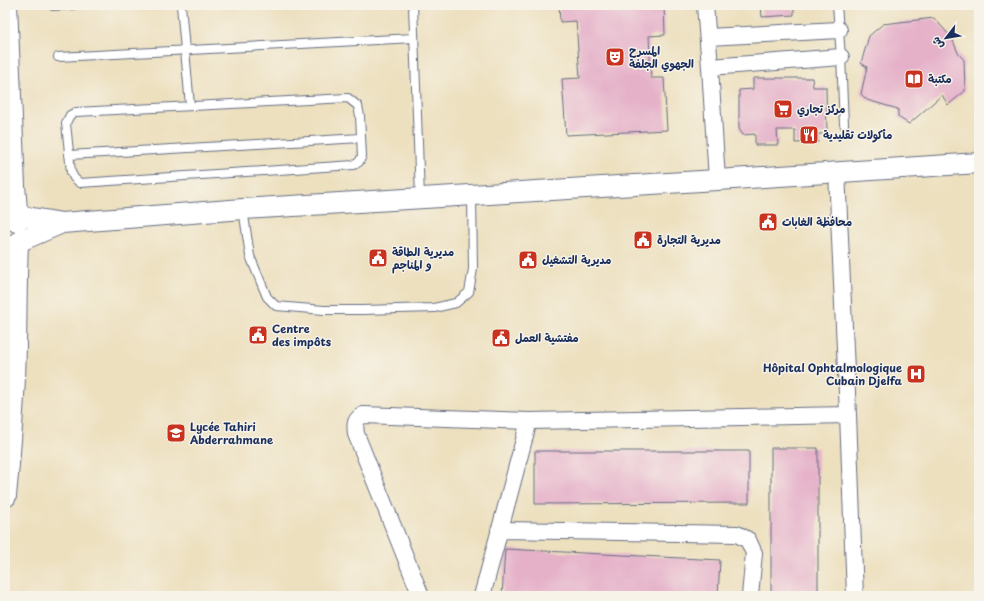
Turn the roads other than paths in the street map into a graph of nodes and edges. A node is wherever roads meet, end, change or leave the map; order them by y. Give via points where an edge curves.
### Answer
1 (6, 5) edge
2 (73, 5) edge
3 (181, 5) edge
4 (413, 5) edge
5 (705, 5) edge
6 (837, 5) edge
7 (53, 6) dead end
8 (839, 30) junction
9 (708, 37) junction
10 (414, 38) junction
11 (185, 50) junction
12 (58, 57) dead end
13 (841, 58) junction
14 (710, 67) junction
15 (190, 106) junction
16 (844, 124) dead end
17 (361, 138) junction
18 (69, 155) junction
19 (979, 163) edge
20 (837, 172) junction
21 (718, 180) junction
22 (472, 195) junction
23 (420, 199) junction
24 (243, 209) junction
25 (62, 223) junction
26 (12, 229) edge
27 (848, 414) junction
28 (529, 421) junction
29 (5, 496) edge
30 (499, 530) junction
31 (420, 596) edge
32 (482, 596) edge
33 (750, 596) edge
34 (855, 596) edge

1 - 26 main road via 14,186
2 - 7 lane
3 - 11 lane
4 - 10 lane
5 - 9 street
6 - 8 lane
8 - 9 street
8 - 13 lane
9 - 14 street
10 - 11 lane
10 - 23 lane
11 - 12 lane
11 - 15 lane
13 - 14 street
13 - 16 lane
14 - 21 street
15 - 17 lane via 348,98 358,106
15 - 18 lane via 76,112 70,115 66,123
17 - 18 lane
17 - 18 lane via 362,156 354,166 80,183 71,172
19 - 20 street
20 - 21 street
20 - 27 street
21 - 22 street
22 - 23 street
22 - 24 lane via 473,269 469,292 456,302 434,308 324,310 276,306 267,296 250,256
23 - 24 street
24 - 25 street
25 - 26 street
25 - 26 street
26 - 29 main road via 12,422
27 - 28 street
27 - 34 street
28 - 30 street
28 - 31 street via 363,415 358,418 355,425 356,434
30 - 32 street
30 - 33 street via 737,534 748,540 754,553

